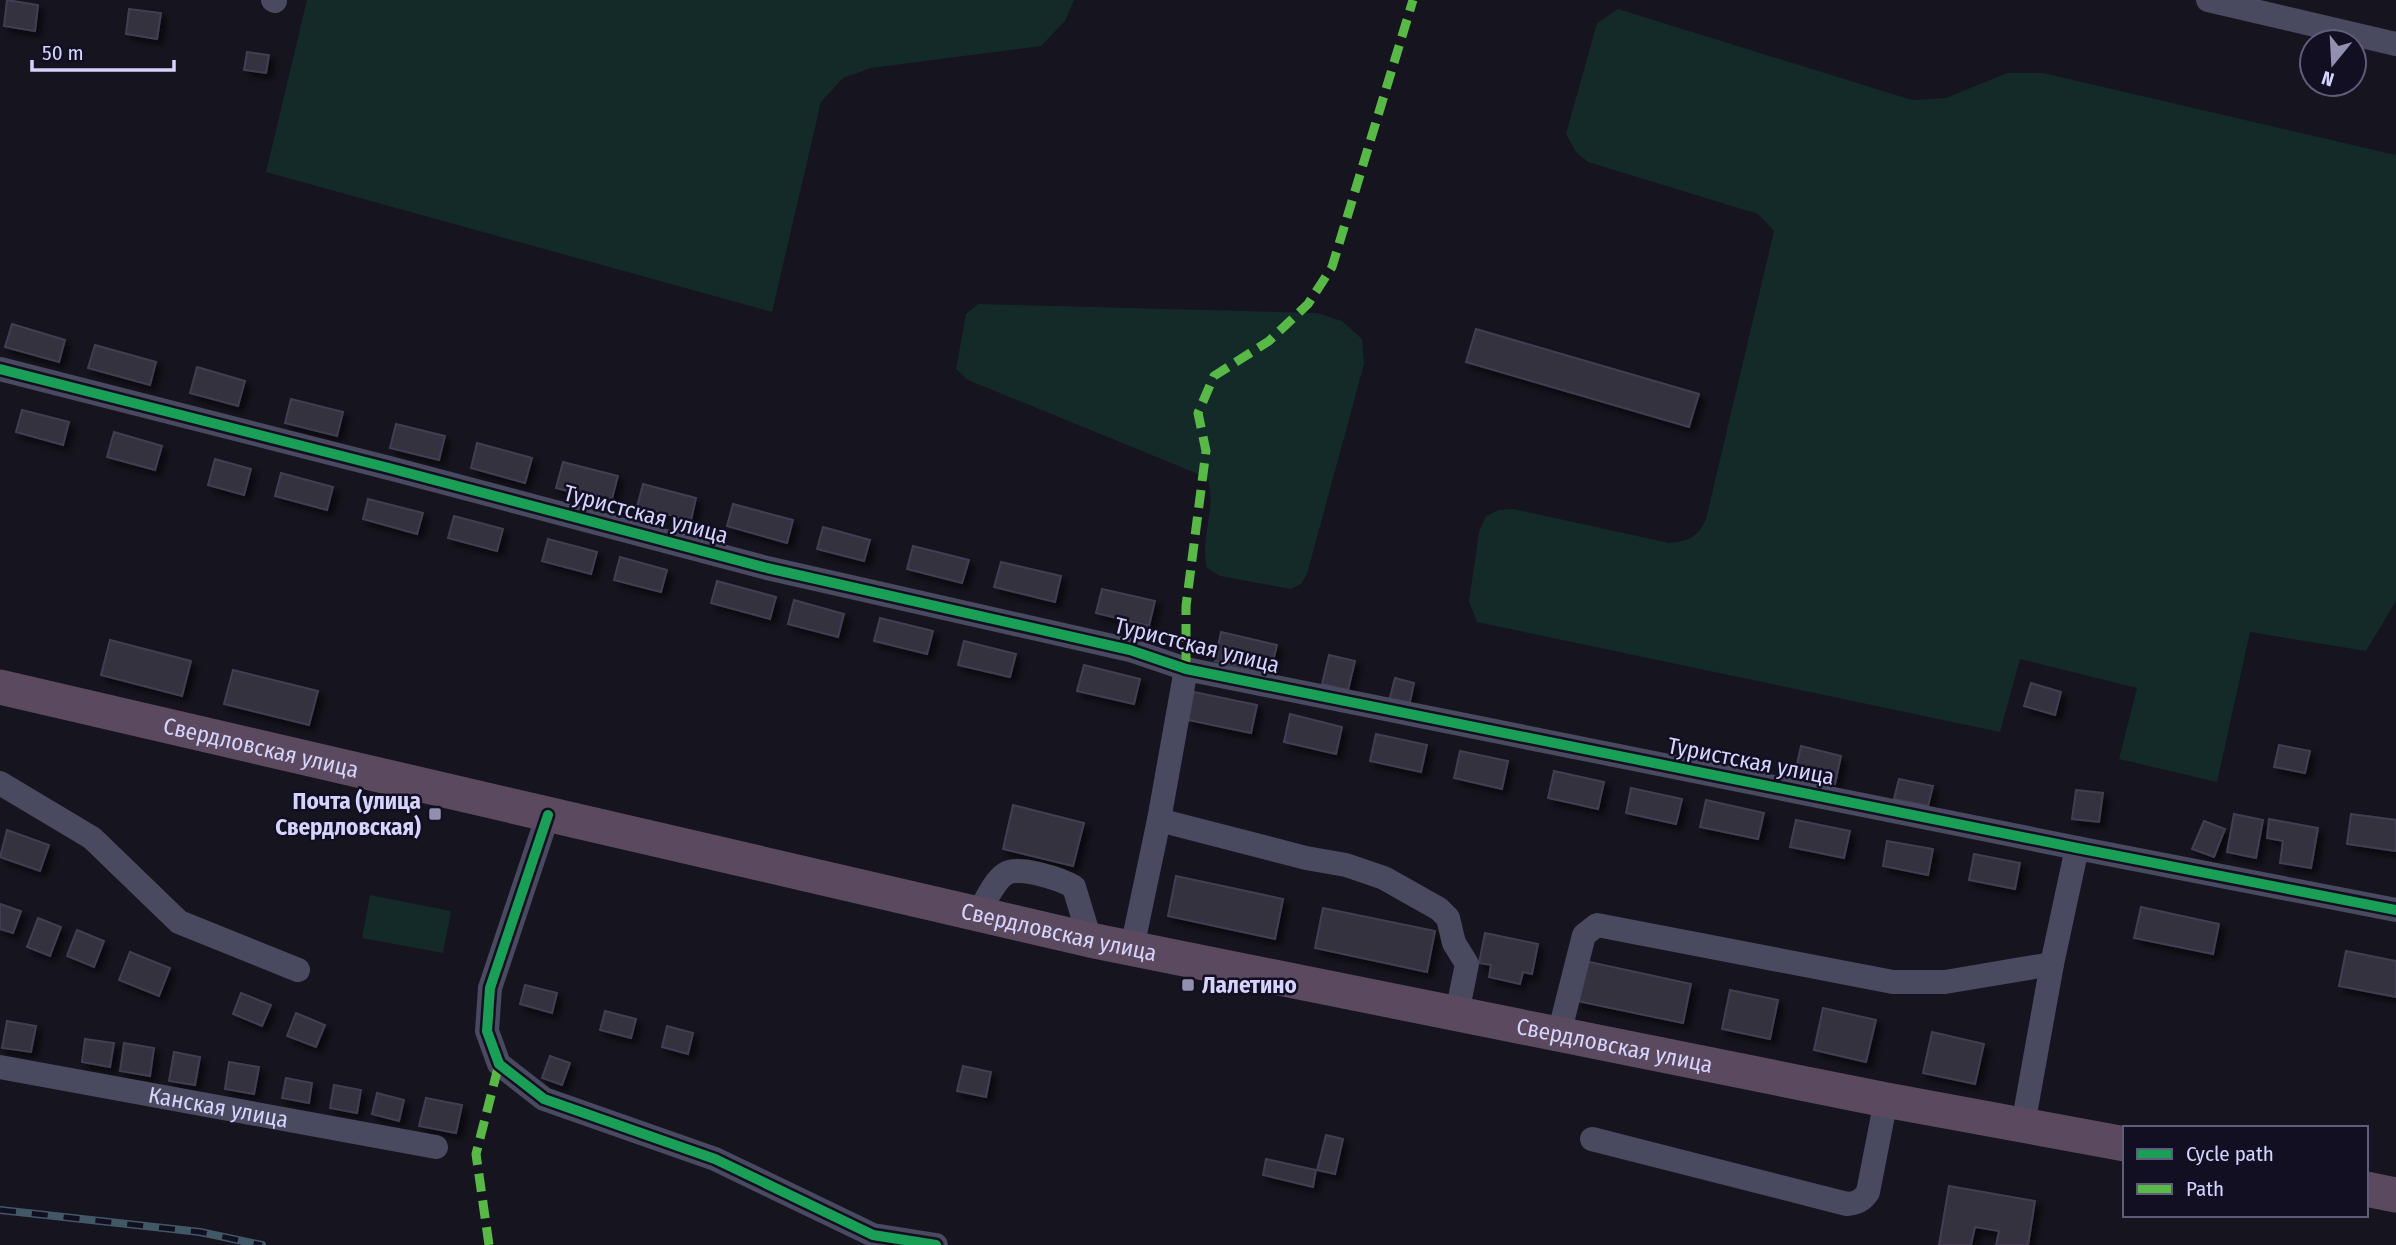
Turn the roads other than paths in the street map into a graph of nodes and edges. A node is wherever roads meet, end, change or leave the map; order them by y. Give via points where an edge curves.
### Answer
1 (2208, 0) edge
2 (2396, 44) edge
3 (0, 369) edge
4 (1186, 669) junction
5 (0, 687) edge
6 (0, 783) edge
7 (548, 815) junction
8 (1158, 820) junction
9 (2077, 848) junction
10 (2396, 910) edge
11 (977, 915) junction
12 (1090, 940) junction
13 (1132, 948) junction
14 (2052, 964) junction
15 (298, 970) dead end
16 (1457, 1013) junction
17 (1559, 1034) junction
18 (0, 1067) edge
19 (1886, 1100) junction
20 (2023, 1125) junction
21 (1592, 1139) dead end
22 (2123, 1144) edge
23 (436, 1147) dead end
24 (2368, 1189) edge
25 (2396, 1195) edge
26 (936, 1245) edge

1 - 2 street
3 - 4 street, Туристская улица via 767,568 1130,650
4 - 8 street
4 - 9 street, Туристская улица
5 - 7 highway, Свердловская улица
6 - 15 street via 92,838 179,922
7 - 11 highway, Свердловская улица
7 - 26 street via 490,988 487,1031 499,1064 544,1099 715,1159 873,1236
8 - 13 street
8 - 16 street via 1384,878 1439,909 1448,918 1454,943 1467,964
9 - 10 street, Туристская улица
9 - 14 street
11 - 12 highway, Свердловская улица
11 - 12 street via 1003,875 1013,870 1061,879 1074,887
12 - 13 highway, Свердловская улица
13 - 16 highway, Свердловская улица
14 - 17 street via 1945,982 1893,982 1597,925 1584,936
14 - 20 street
16 - 17 highway, Свердловская улица
17 - 19 highway, Свердловская улица
18 - 23 street, Канская улица
19 - 20 highway, Свердловская улица
19 - 21 street via 1868,1192 1856,1203
20 - 22 highway, Свердловская улица
24 - 25 highway

